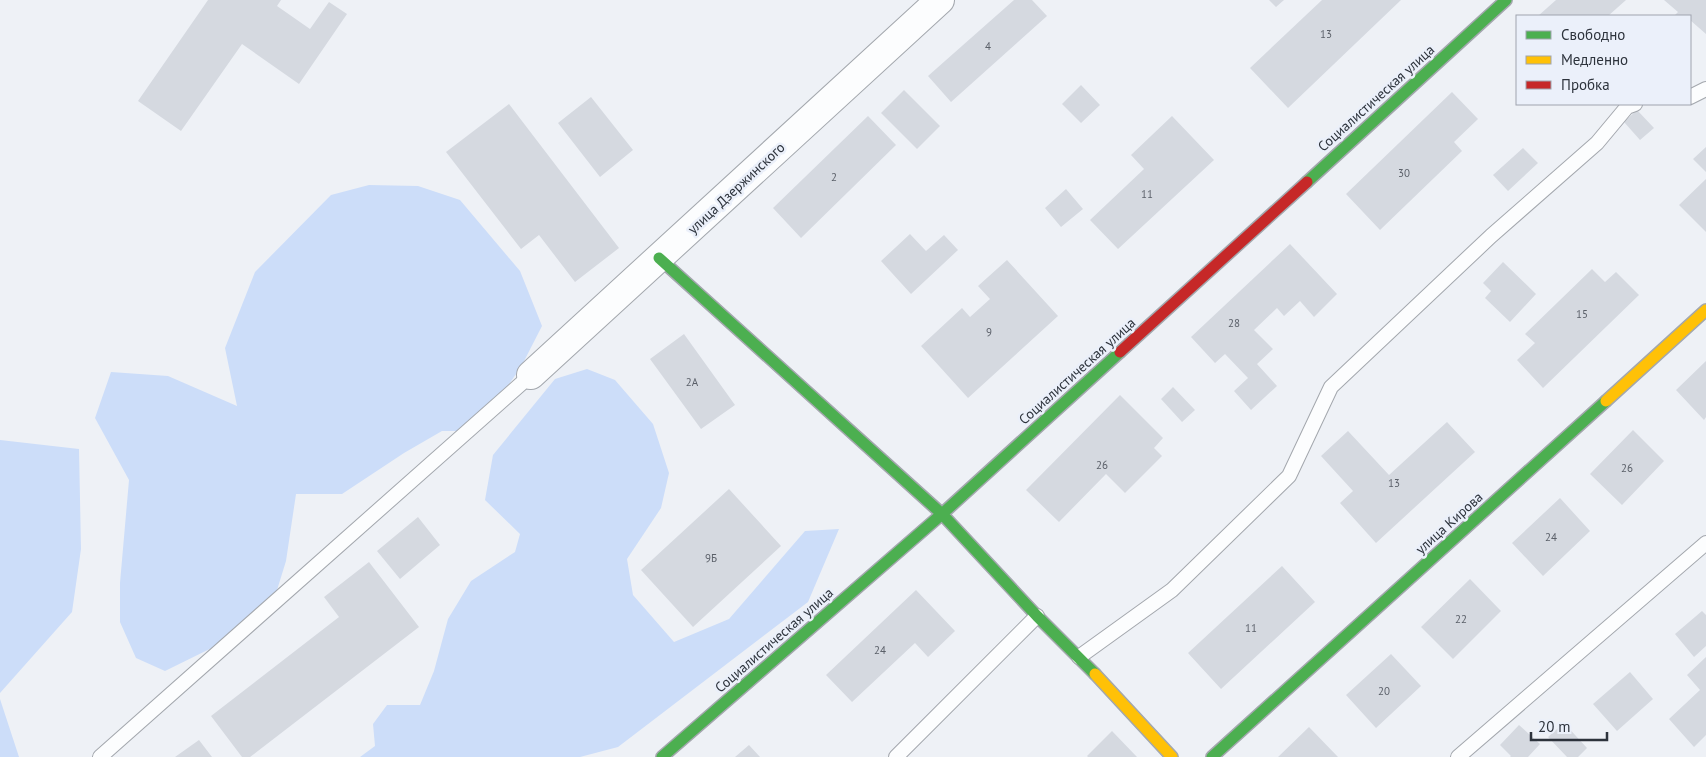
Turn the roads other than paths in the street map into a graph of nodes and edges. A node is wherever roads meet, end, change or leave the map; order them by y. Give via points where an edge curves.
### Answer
1 (940, 0) edge
2 (1506, 0) edge
3 (1706, 89) edge
4 (1691, 96) edge
5 (1632, 105) edge
6 (659, 258) junction
7 (1706, 310) edge
8 (531, 375) joint
9 (942, 514) junction
10 (1706, 543) edge
11 (1037, 616) junction
12 (1079, 657) junction
13 (100, 757) edge
14 (662, 757) edge
15 (896, 757) edge
16 (1172, 757) edge
17 (1212, 757) edge
18 (1458, 757) edge

1 - 6 street, улица Дзержинского
2 - 9 street, Социалистическая улица
3 - 4 lane
5 - 12 lane via 1627,107 1597,143 1491,236 1331,387 1288,476 1172,590
6 - 8 street, улица Дзержинского
6 - 9 street
7 - 17 street, улица Кирова
8 - 13 lane
9 - 11 street
9 - 14 street, Социалистическая улица
10 - 18 lane
11 - 12 street
11 - 15 lane
12 - 16 street

